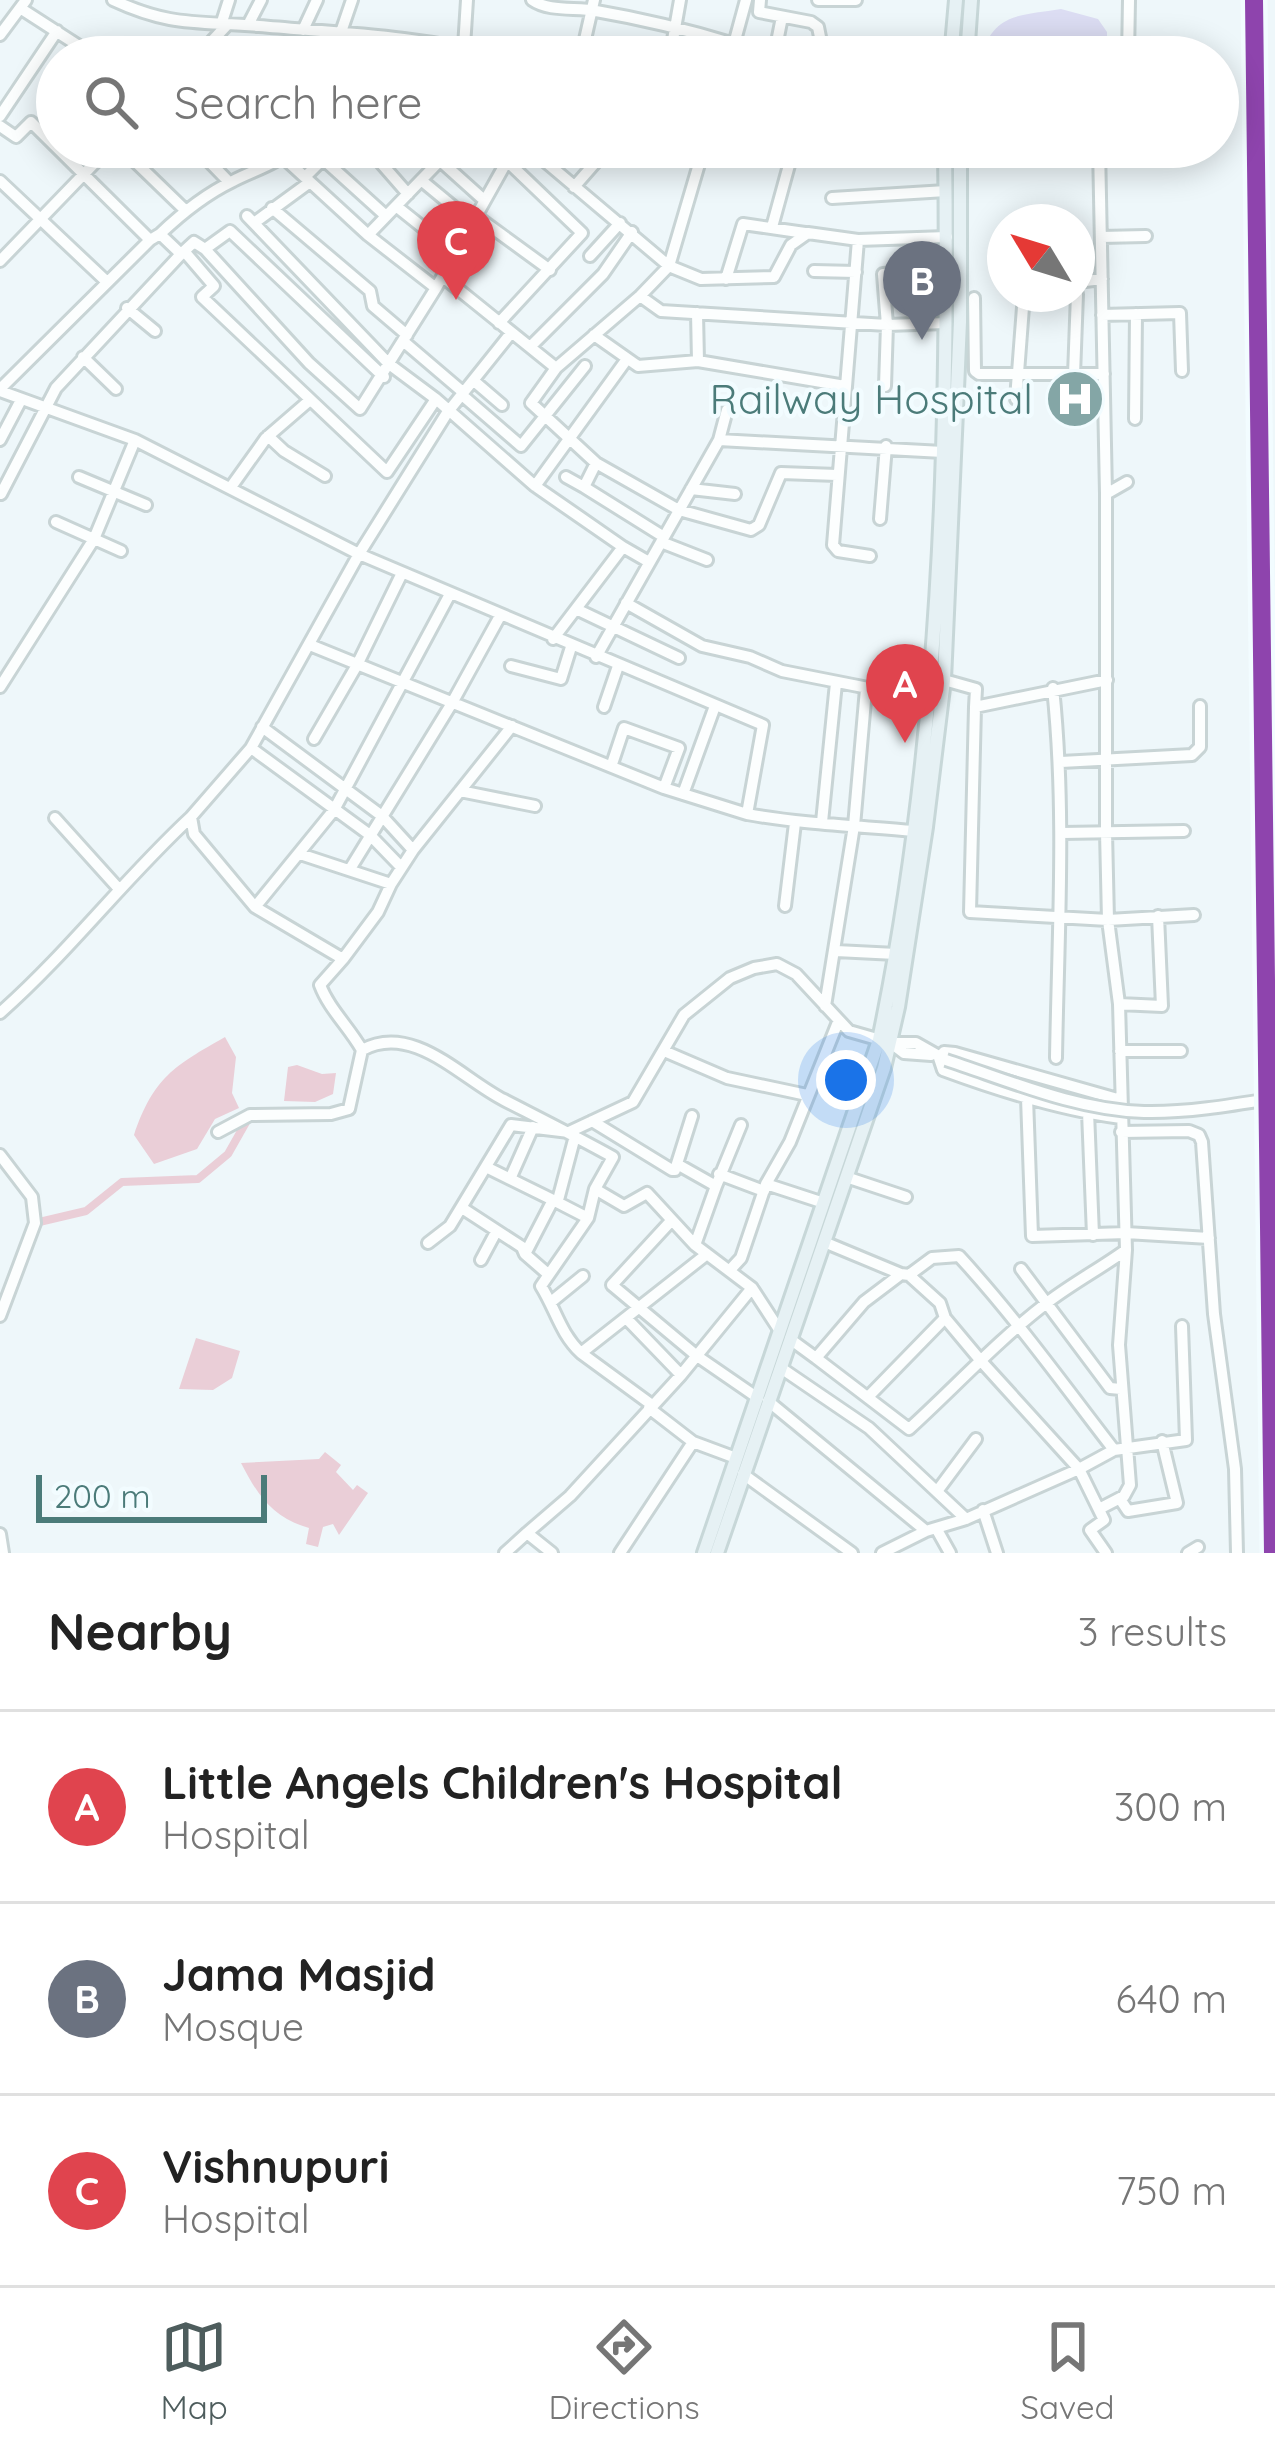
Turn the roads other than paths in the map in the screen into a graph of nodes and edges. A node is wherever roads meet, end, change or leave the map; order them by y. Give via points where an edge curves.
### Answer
1 (229, 0) edge
2 (261, 0) edge
3 (317, 0) edge
4 (352, 0) edge
5 (467, 0) edge
6 (532, 0) edge
7 (680, 0) edge
8 (746, 0) edge
9 (760, 0) edge
10 (818, 0) edge
11 (856, 0) edge
12 (956, 0) edge
13 (970, 0) edge
14 (1129, 0) edge
15 (120, 1) edge
16 (23, 4) edge
17 (593, 5) edge
18 (782, 16) junction
19 (224, 25) junction
20 (248, 26) junction
21 (676, 26) junction
22 (303, 30) junction
23 (57, 31) junction
24 (336, 34) junction
25 (0, 35) edge
26 (54, 36) edge
27 (64, 36) edge
28 (214, 36) edge
29 (343, 36) edge
30 (465, 36) edge
31 (586, 36) edge
32 (674, 36) edge
33 (708, 36) edge
34 (736, 36) edge
35 (778, 36) edge
36 (820, 36) edge
37 (953, 36) edge
38 (968, 36) edge
39 (1128, 36) edge
40 (36, 62) edge
41 (0, 116) edge
42 (0, 126) edge
43 (36, 127) edge
44 (76, 168) edge
45 (91, 168) edge
46 (142, 168) edge
47 (217, 168) edge
48 (262, 168) edge
49 (295, 168) edge
50 (316, 168) edge
51 (333, 168) edge
52 (388, 168) edge
53 (433, 168) edge
54 (449, 168) edge
55 (503, 168) edge
56 (516, 168) edge
57 (550, 168) edge
58 (591, 168) edge
59 (698, 168) edge
60 (788, 168) edge
61 (945, 168) edge
62 (960, 168) edge
63 (1099, 168) edge
64 (84, 176) junction
65 (308, 179) junction
66 (422, 180) junction
67 (0, 181) edge
68 (230, 182) junction
69 (574, 187) junction
70 (946, 191) junction
71 (408, 194) junction
72 (832, 198) dead end
73 (484, 200) junction
74 (396, 206) junction
75 (272, 208) junction
76 (185, 210) junction
77 (252, 216) junction
78 (386, 216) junction
79 (42, 219) junction
80 (474, 219) junction
81 (620, 223) junction
82 (772, 227) junction
83 (230, 232) junction
84 (632, 232) junction
85 (808, 233) junction
86 (368, 235) junction
87 (1146, 236) dead end
88 (155, 237) junction
89 (947, 237) junction
90 (1101, 237) junction
91 (858, 241) junction
92 (205, 249) junction
93 (183, 253) junction
94 (456, 254) junction
95 (2, 255) edge
96 (590, 256) dead end
97 (669, 266) junction
98 (945, 269) junction
99 (550, 270) junction
100 (814, 272) dead end
101 (856, 272) junction
102 (726, 279) junction
103 (1102, 279) junction
104 (106, 280) junction
105 (1095, 281) edge
106 (439, 283) junction
107 (640, 296) junction
108 (974, 298) dead end
109 (127, 308) junction
110 (1023, 312) edge
111 (1076, 312) edge
112 (697, 313) junction
113 (1136, 314) junction
114 (1102, 315) junction
115 (851, 322) junction
116 (500, 323) junction
117 (946, 323) junction
118 (887, 325) junction
119 (154, 331) dead end
120 (512, 332) junction
121 (594, 335) junction
122 (405, 338) junction
123 (292, 345) junction
124 (530, 347) junction
125 (83, 357) junction
126 (627, 359) junction
127 (698, 361) junction
128 (388, 364) junction
129 (585, 366) dead end
130 (276, 367) junction
131 (556, 368) junction
132 (1182, 371) dead end
133 (1073, 374) junction
134 (1104, 374) junction
135 (1018, 376) junction
136 (384, 377) junction
137 (474, 381) junction
138 (845, 386) junction
139 (885, 386) dead end
140 (116, 389) dead end
141 (0, 390) edge
142 (463, 394) junction
143 (436, 399) junction
144 (1016, 399) dead end
145 (21, 400) junction
146 (310, 400) junction
147 (502, 405) dead end
148 (49, 409) junction
149 (728, 410) dead end
150 (447, 413) junction
151 (546, 415) junction
152 (1135, 419) dead end
153 (268, 436) junction
154 (569, 439) junction
155 (0, 440) edge
156 (135, 440) junction
157 (719, 440) junction
158 (840, 444) junction
159 (886, 446) junction
160 (943, 452) junction
161 (596, 463) junction
162 (837, 475) junction
163 (325, 476) dead end
164 (79, 477) dead end
165 (566, 477) dead end
166 (1126, 482) dead end
167 (535, 486) junction
168 (231, 487) junction
169 (584, 488) junction
170 (691, 489) junction
171 (114, 492) junction
172 (1, 494) edge
173 (735, 494) dead end
174 (1106, 494) junction
175 (146, 505) dead end
176 (679, 510) junction
177 (880, 519) dead end
178 (56, 521) dead end
179 (94, 538) junction
180 (663, 539) junction
181 (622, 547) junction
182 (121, 551) dead end
183 (359, 554) junction
184 (870, 556) dead end
185 (707, 560) dead end
186 (649, 562) junction
187 (402, 573) junction
188 (451, 594) junction
189 (626, 603) junction
190 (576, 608) junction
191 (500, 616) junction
192 (612, 629) junction
193 (553, 640) junction
194 (310, 646) junction
195 (571, 646) junction
196 (596, 657) junction
197 (679, 658) dead end
198 (357, 665) junction
199 (511, 666) dead end
200 (618, 666) junction
201 (944, 680) junction
202 (1107, 680) junction
203 (836, 683) junction
204 (404, 684) junction
205 (0, 687) edge
206 (1053, 688) junction
207 (866, 689) junction
208 (929, 700) junction
209 (452, 703) junction
210 (715, 706) junction
211 (1200, 706) dead end
212 (604, 707) dead end
213 (975, 707) junction
214 (512, 726) junction
215 (262, 727) junction
216 (314, 739) dead end
217 (250, 748) junction
218 (1061, 762) junction
219 (1107, 762) junction
220 (612, 764) junction
221 (664, 788) junction
222 (346, 790) junction
223 (460, 791) junction
224 (683, 794) junction
225 (535, 806) dead end
226 (334, 810) junction
227 (747, 814) junction
228 (382, 816) junction
229 (191, 817) junction
230 (55, 818) dead end
231 (822, 822) junction
232 (795, 823) junction
233 (854, 826) junction
234 (914, 831) junction
235 (1184, 831) dead end
236 (1062, 832) junction
237 (1106, 832) junction
238 (370, 835) junction
239 (413, 850) junction
240 (300, 854) junction
241 (401, 867) junction
242 (350, 868) junction
243 (391, 884) junction
244 (119, 889) junction
245 (785, 905) dead end
246 (255, 907) junction
247 (1194, 915) dead end
248 (1158, 916) junction
249 (1058, 919) junction
250 (1108, 920) junction
251 (836, 951) junction
252 (896, 954) junction
253 (343, 959) junction
254 (1119, 1004) junction
255 (826, 1006) junction
256 (0, 1013) edge
257 (838, 1022) junction
258 (885, 1041) junction
259 (362, 1050) junction
260 (1120, 1051) junction
261 (1181, 1051) dead end
262 (664, 1052) junction
263 (939, 1057) junction
264 (1056, 1058) dead end
265 (807, 1095) junction
266 (1028, 1098) junction
267 (1275, 1098) edge
268 (1121, 1100) junction
269 (1088, 1112) junction
270 (692, 1116) dead end
271 (592, 1121) junction
272 (741, 1125) dead end
273 (1121, 1125) junction
274 (533, 1127) junction
275 (218, 1132) dead end
276 (572, 1134) junction
277 (0, 1155) edge
278 (676, 1164) junction
279 (486, 1167) junction
280 (846, 1177) junction
281 (510, 1179) junction
282 (718, 1180) junction
283 (765, 1188) junction
284 (596, 1189) junction
285 (906, 1196) dead end
286 (556, 1200) junction
287 (824, 1204) junction
288 (462, 1208) junction
289 (588, 1218) junction
290 (671, 1221) junction
291 (496, 1232) junction
292 (1126, 1233) junction
293 (1093, 1235) junction
294 (1209, 1238) junction
295 (824, 1242) junction
296 (428, 1243) dead end
297 (695, 1245) junction
298 (1126, 1250) junction
299 (525, 1254) junction
300 (707, 1254) junction
301 (481, 1260) dead end
302 (1021, 1269) dead end
303 (730, 1270) junction
304 (548, 1274) junction
305 (905, 1274) junction
306 (583, 1276) dead end
307 (752, 1288) junction
308 (551, 1302) junction
309 (1047, 1304) junction
310 (641, 1307) junction
311 (0, 1316) edge
312 (626, 1318) junction
313 (945, 1318) junction
314 (1182, 1326) dead end
315 (1019, 1327) junction
316 (785, 1335) junction
317 (581, 1353) junction
318 (697, 1356) junction
319 (816, 1358) junction
320 (981, 1361) junction
321 (781, 1368) junction
322 (681, 1375) junction
323 (1121, 1389) junction
324 (868, 1397) junction
325 (763, 1400) junction
326 (651, 1407) junction
327 (976, 1439) dead end
328 (1162, 1441) junction
329 (693, 1442) junction
330 (1120, 1447) junction
331 (736, 1458) junction
332 (1079, 1469) junction
333 (743, 1474) junction
334 (938, 1490) junction
335 (1120, 1498) junction
336 (1099, 1509) junction
337 (983, 1510) junction
338 (967, 1519) junction
339 (931, 1529) junction
340 (527, 1533) junction
341 (0, 1534) edge
342 (947, 1550) edge
343 (3, 1553) edge
344 (506, 1553) edge
345 (552, 1553) edge
346 (620, 1553) edge
347 (704, 1553) edge
348 (717, 1553) edge
349 (852, 1553) edge
350 (882, 1553) edge
351 (932, 1553) edge
352 (997, 1553) edge
353 (1106, 1553) edge
354 (1237, 1553) edge

1 - 19 street
2 - 20 street
3 - 22 street
4 - 24 street
5 - 30 street
6 - 17 street
7 - 21 street
8 - 34 street
9 - 18 street via 759,12
10 - 11 street
12 - 37 main road
13 - 38 main road
14 - 39 street
15 - 19 street via 159,20
16 - 23 street
16 - 25 street
17 - 21 street
17 - 31 street
18 - 35 street
18 - 36 street via 812,22
19 - 20 street
19 - 28 street
20 - 22 street
21 - 32 street
21 - 33 street
22 - 24 street
23 - 26 street
23 - 27 street
24 - 29 street
40 - 41 street
42 - 43 street via 16,137 31,122
44 - 64 street
45 - 64 street
46 - 76 street
47 - 68 street
48 - 68 street
49 - 65 street
50 - 65 street
51 - 78 street
52 - 71 street
53 - 66 street
54 - 73 street
55 - 73 street
56 - 99 street via 582,233
57 - 69 street
58 - 69 street
59 - 97 street
60 - 82 street
61 - 70 main road
62 - 201 main road
63 - 90 street
64 - 79 street
64 - 88 street
65 - 75 street
65 - 86 street
66 - 71 street
66 - 80 street
67 - 79 street
68 - 76 street
69 - 81 street
70 - 72 street
70 - 89 main road
71 - 74 street
73 - 80 street
74 - 78 street
74 - 94 street
75 - 77 street
75 - 122 street via 370,291 375,308
76 - 88 street
77 - 83 street
77 - 128 street
78 - 86 street
79 - 95 street
79 - 104 street
80 - 94 street
80 - 99 street
81 - 84 street
81 - 96 street
82 - 85 street
82 - 102 street via 741,225
83 - 92 street
83 - 136 street
84 - 97 street
84 - 124 street via 603,274
85 - 91 street
85 - 102 street via 790,244 774,278
86 - 106 street
87 - 90 street
88 - 93 street
88 - 104 street
89 - 91 street
89 - 98 main road
90 - 103 street
91 - 101 street
92 - 93 street via 194,242
92 - 123 street
93 - 109 street
93 - 130 street via 214,286 202,297
94 - 106 street
97 - 102 street
97 - 107 street
98 - 117 main road
98 - 118 street via 883,274
99 - 116 street
100 - 101 street
101 - 115 street
103 - 105 street
103 - 114 street
104 - 141 street
106 - 116 street
106 - 122 street
107 - 112 street via 662,311
107 - 121 street
108 - 135 street via 977,373
109 - 119 street
109 - 125 street
110 - 135 street
111 - 133 street
112 - 115 street
112 - 127 street
113 - 114 street
113 - 132 street via 1180,313
113 - 152 street
114 - 134 street
115 - 118 street
115 - 138 street
116 - 120 street
117 - 118 street
117 - 160 main road
118 - 139 street
120 - 124 street
120 - 137 street
121 - 126 street
121 - 131 street
122 - 128 street
122 - 142 street
123 - 130 street
123 - 136 street via 360,410
124 - 131 street
125 - 140 street
125 - 148 street
126 - 127 street via 638,366
126 - 154 street
127 - 138 street
128 - 136 street
128 - 143 street
129 - 151 street
130 - 146 street
131 - 151 street via 531,403
133 - 134 street
133 - 135 street
134 - 174 street
135 - 144 street
137 - 142 street
137 - 147 street
138 - 158 street
141 - 145 street
142 - 150 street
142 - 151 street via 521,446
143 - 146 street via 387,472
143 - 150 street
145 - 148 street
145 - 155 street
146 - 153 street
148 - 156 street
148 - 172 street
149 - 157 street
150 - 167 street
150 - 183 street
151 - 154 street
153 - 163 street
153 - 168 street
154 - 161 street
154 - 167 street
156 - 168 street
156 - 171 street
157 - 158 street
157 - 170 street
158 - 159 street
158 - 162 street
159 - 160 street
159 - 177 street
160 - 208 main road
161 - 169 street
161 - 176 street
162 - 176 street via 782,473 751,530
162 - 184 street via 834,548
164 - 171 street
165 - 169 street
166 - 174 street
167 - 181 street
168 - 183 street
169 - 180 street
170 - 173 street
170 - 176 street
171 - 175 street
171 - 179 street
174 - 202 street
176 - 180 street
178 - 179 street
179 - 182 street
179 - 205 street
180 - 185 street
180 - 186 street
181 - 186 street
181 - 190 street
183 - 187 street
183 - 194 street
186 - 189 street
187 - 188 street
187 - 198 street
188 - 191 street
188 - 204 street
189 - 192 street
189 - 203 street via 702,646
190 - 192 street
190 - 193 street
191 - 193 street
191 - 209 street
192 - 196 street
192 - 197 street
193 - 195 street
194 - 198 street
194 - 215 street
195 - 196 street
195 - 199 street via 561,679
196 - 200 street
198 - 204 street
198 - 216 street
200 - 210 street
200 - 212 street
201 - 213 street via 976,689
201 - 258 main road
202 - 206 street
202 - 219 street
203 - 207 street
203 - 231 street
204 - 209 street
204 - 222 street
206 - 213 street
206 - 218 street
207 - 208 street
207 - 233 street
208 - 234 main road
209 - 214 street
209 - 228 street
210 - 224 street
210 - 227 street via 763,725
211 - 219 street via 1200,746 1192,755
213 - 249 street via 970,912
214 - 220 street
214 - 223 street
215 - 217 street
215 - 222 street
217 - 226 street
217 - 229 street
218 - 219 street
218 - 236 street
219 - 237 street
220 - 221 street
220 - 221 street via 624,728 679,748
221 - 224 street
222 - 226 street
222 - 228 street
223 - 225 street
223 - 239 street
224 - 227 street
226 - 238 street
226 - 240 street
227 - 232 street
228 - 238 street
228 - 239 street
229 - 244 street
229 - 246 street via 194,834
230 - 244 street
231 - 232 street
231 - 233 street
232 - 245 street
233 - 234 street
233 - 251 street
234 - 252 main road
235 - 237 street
236 - 237 street
236 - 249 street
237 - 250 street
238 - 241 street
238 - 242 street
239 - 241 street
240 - 242 street
240 - 246 street
241 - 243 street
242 - 243 street
243 - 253 street
244 - 256 street
246 - 253 street
247 - 248 street
248 - 250 street
248 - 254 street via 1162,1006
249 - 250 street
249 - 264 street
250 - 254 street
251 - 252 street
251 - 255 street
252 - 258 main road
253 - 259 street via 320,985
254 - 260 street
255 - 257 street
255 - 262 street via 796,974 777,964 754,968 684,1015
257 - 258 street
257 - 265 street
258 - 263 street via 916,1043
258 - 280 main road
258 - 287 main road
259 - 275 street via 349,1109 250,1115
259 - 276 street via 396,1042
260 - 261 street
260 - 268 street
262 - 265 street via 727,1078
262 - 271 street via 633,1102
263 - 266 street via 943,1070
263 - 267 street, bridge via 1122,1110
263 - 268 street via 955,1053
265 - 283 street
266 - 269 street
266 - 293 street via 1032,1236
268 - 273 street
269 - 273 street
269 - 293 street
270 - 278 street
271 - 276 street
271 - 278 street via 664,1168
272 - 282 street
273 - 292 street
273 - 294 street via 1199,1135
274 - 276 street
274 - 279 street via 511,1125
274 - 281 street
276 - 284 street via 613,1157
276 - 286 street
277 - 311 street via 32,1197 35,1223
278 - 282 street
279 - 281 street
279 - 288 street
280 - 285 street
280 - 295 main road
281 - 286 street
282 - 283 street
282 - 297 street
283 - 287 street
283 - 303 street via 742,1258
284 - 289 street
284 - 290 street via 623,1206 646,1193
286 - 289 street
286 - 299 street
287 - 316 main road
288 - 291 street
288 - 296 street
289 - 304 street
290 - 297 street
290 - 310 street via 612,1280
291 - 299 street
291 - 301 street
292 - 293 street
292 - 294 street
292 - 298 street
294 - 354 street
295 - 305 street
295 - 316 main road
297 - 300 street
298 - 309 street
298 - 323 street
299 - 304 street
300 - 303 street
300 - 310 street
302 - 309 street
303 - 307 street
304 - 308 street via 541,1286
305 - 313 street via 940,1303
305 - 315 street via 932,1258 959,1256
305 - 319 street via 864,1302
306 - 308 street
307 - 316 street
307 - 318 street
308 - 317 street
309 - 315 street
309 - 323 street via 1109,1388
310 - 312 street
310 - 318 street
312 - 317 street
312 - 322 street
313 - 320 street
313 - 324 street
314 - 328 street via 1186,1439
315 - 320 street
315 - 330 street
316 - 319 street
316 - 321 main road
316 - 325 main road
317 - 326 street
318 - 322 street
318 - 325 street
319 - 324 street
320 - 324 street via 909,1429
320 - 332 street
321 - 325 main road
321 - 334 street via 869,1428
322 - 326 street
323 - 330 street
325 - 331 main road
325 - 333 main road
325 - 339 street
326 - 329 street
326 - 340 street
327 - 334 street
328 - 330 street
328 - 335 street via 1177,1503 1128,1511
329 - 331 street
329 - 346 street
330 - 332 street
330 - 335 street via 1130,1485
331 - 347 main road
332 - 336 street
332 - 337 street
333 - 348 main road
333 - 349 street
334 - 338 street
335 - 336 street
336 - 353 street via 1104,1520 1090,1530
337 - 338 street
337 - 352 street
338 - 339 street
339 - 342 street
339 - 350 street
340 - 344 street
340 - 345 street
341 - 343 street
342 - 351 street

